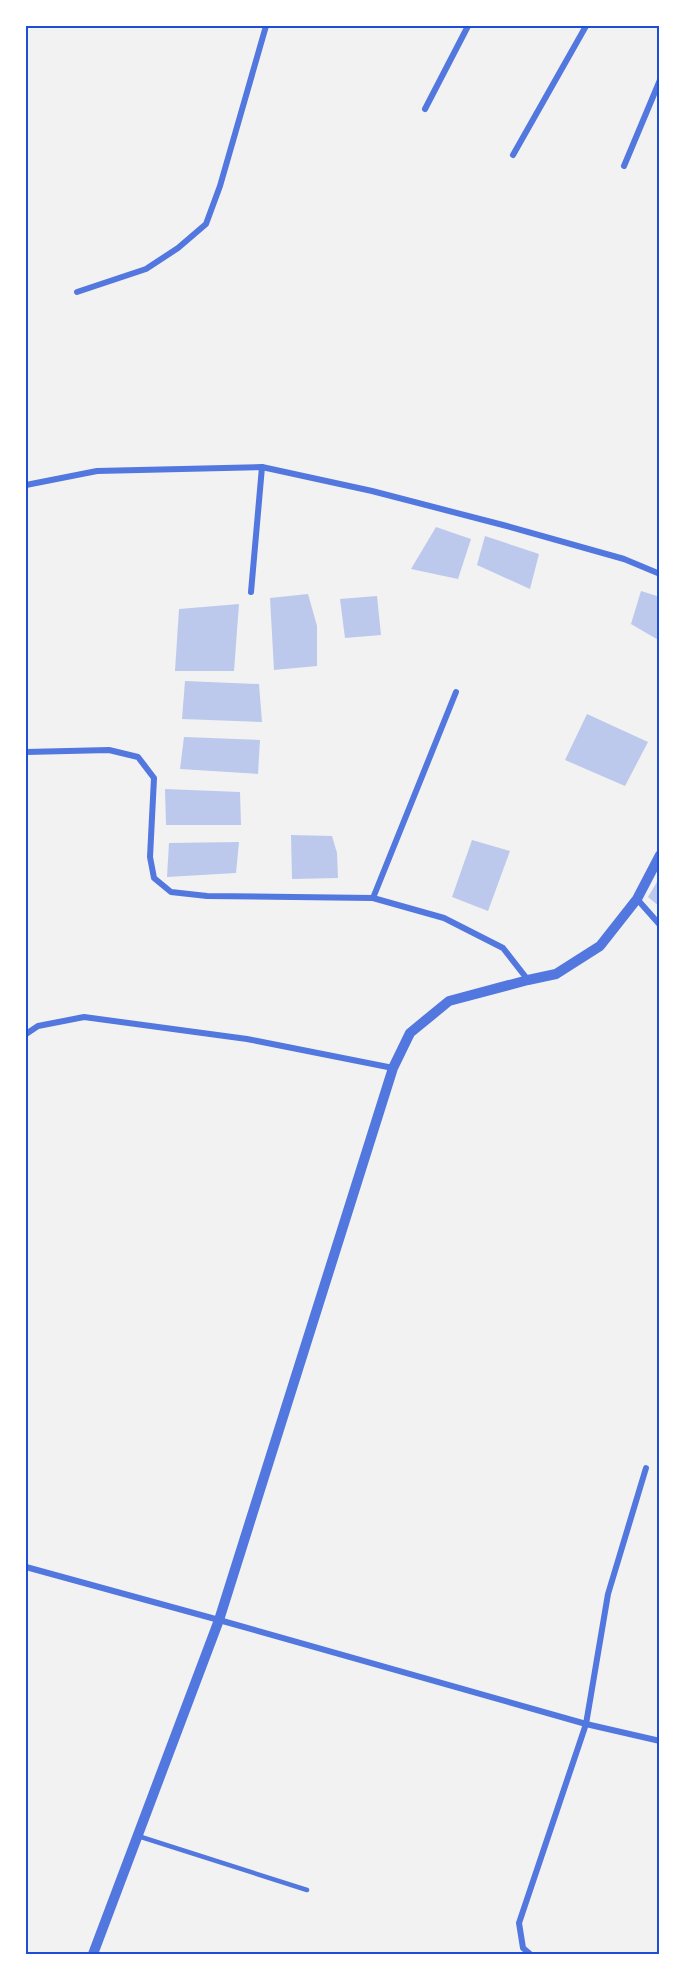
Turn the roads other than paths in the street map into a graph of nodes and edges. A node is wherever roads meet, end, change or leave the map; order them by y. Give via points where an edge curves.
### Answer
1 (266, 26) edge
2 (468, 26) edge
3 (586, 26) edge
4 (660, 81) edge
5 (425, 108) dead end
6 (513, 155) dead end
7 (624, 166) dead end
8 (77, 292) dead end
9 (262, 466) junction
10 (26, 485) edge
11 (660, 574) edge
12 (251, 592) dead end
13 (456, 692) dead end
14 (26, 752) edge
15 (660, 855) edge
16 (374, 898) junction
17 (637, 899) junction
18 (660, 925) edge
19 (528, 980) junction
20 (26, 1034) edge
21 (393, 1068) junction
22 (646, 1468) dead end
23 (26, 1567) edge
24 (219, 1620) junction
25 (586, 1724) junction
26 (660, 1740) edge
27 (138, 1836) junction
28 (308, 1890) dead end
29 (93, 1954) edge
30 (530, 1954) edge

1 - 8 street via 206,224 146,269
2 - 5 street
3 - 6 street
4 - 7 street
9 - 10 street via 96,471
9 - 11 street via 503,525 624,559
9 - 12 street
13 - 16 street
14 - 16 street via 109,750 138,757 154,778 150,857 154,878 171,892
15 - 17 street
16 - 19 street via 444,918 503,948
17 - 18 street
17 - 19 street via 600,946 556,974
19 - 21 street via 449,1001 410,1033
20 - 21 street via 38,1026 84,1017 247,1039
21 - 24 street
22 - 25 street via 608,1594
23 - 24 street
24 - 25 street
24 - 27 street
25 - 26 street
25 - 30 street via 519,1923 523,1948
27 - 28 lane
27 - 29 street

